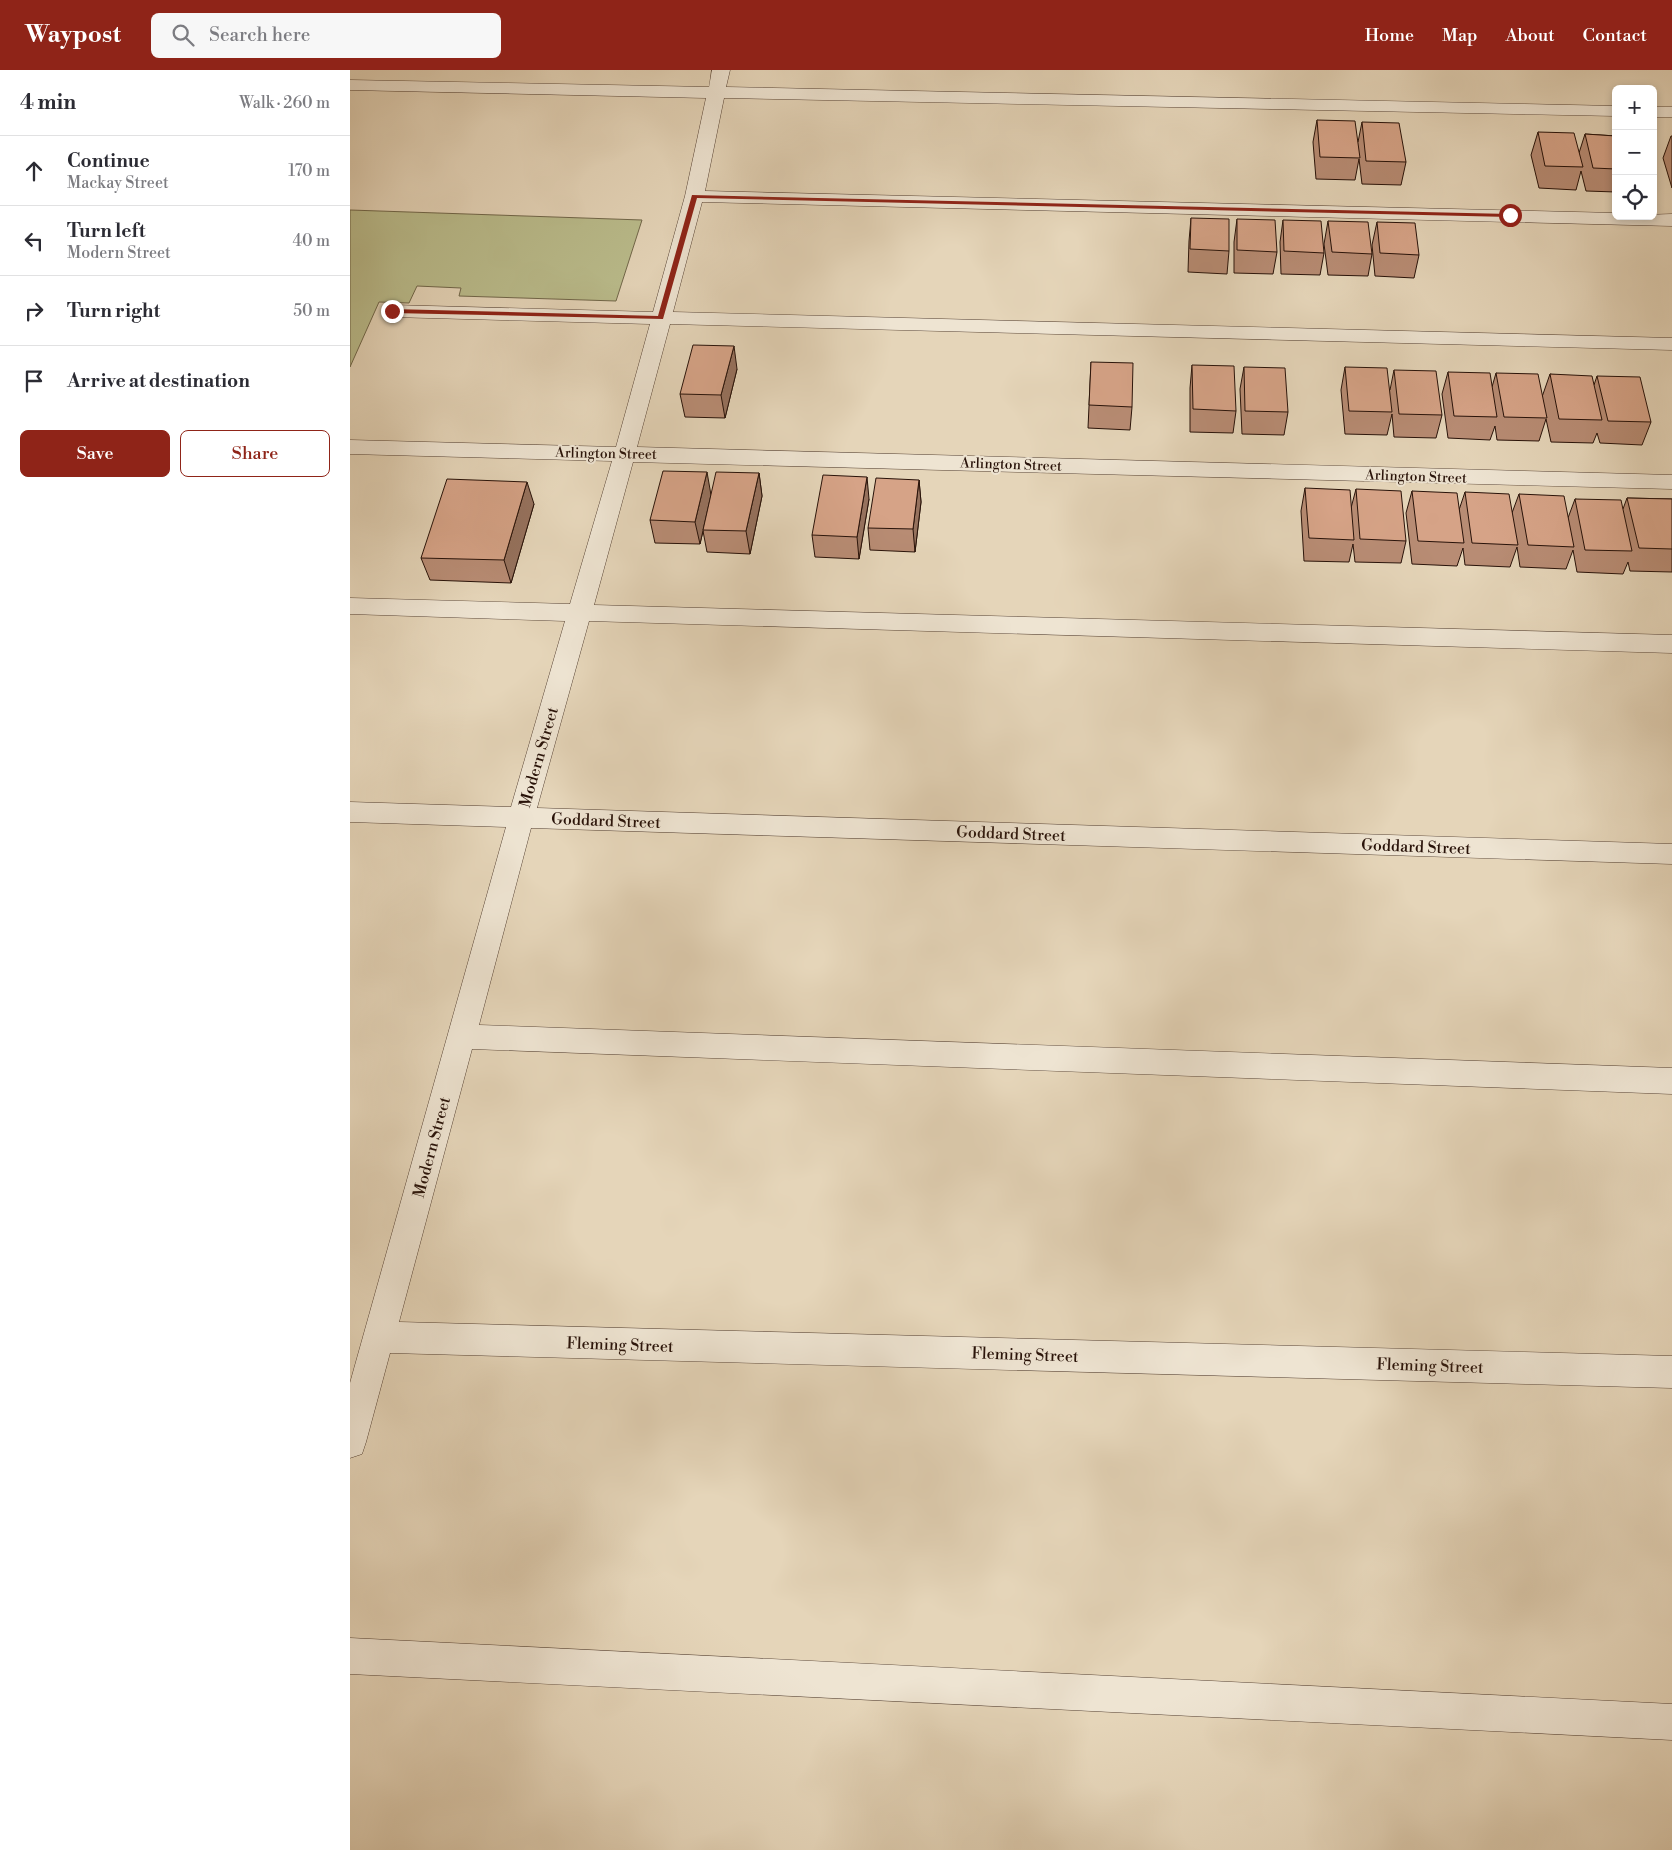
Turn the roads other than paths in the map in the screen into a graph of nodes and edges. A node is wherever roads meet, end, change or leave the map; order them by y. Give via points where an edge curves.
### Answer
1 (718, 81) edge
2 (350, 85) edge
3 (1612, 111) edge
4 (1657, 112) edge
5 (1672, 112) edge
6 (694, 196) junction
7 (1672, 220) edge
8 (392, 311) dead end
9 (661, 318) junction
10 (1672, 344) edge
11 (350, 447) edge
12 (625, 454) junction
13 (1672, 482) edge
14 (350, 606) edge
15 (579, 612) junction
16 (1672, 644) edge
17 (350, 812) edge
18 (521, 818) junction
19 (1672, 854) edge
20 (461, 1036) junction
21 (1672, 1081) edge
22 (379, 1337) junction
23 (1672, 1372) edge
24 (350, 1442) edge
25 (350, 1656) edge
26 (1672, 1722) edge

1 - 2 street
1 - 3 street
1 - 6 street, Modern Street
4 - 5 street
6 - 7 street
6 - 9 street, Modern Street
8 - 9 street
9 - 10 street
9 - 12 street, Modern Street
11 - 12 street, Arlington Street
12 - 13 street, Arlington Street
12 - 15 street, Modern Street
14 - 15 street
15 - 16 street
15 - 18 street, Modern Street
17 - 18 street, Goddard Street
18 - 19 street, Goddard Street
18 - 20 street, Modern Street
20 - 21 street
20 - 22 street, Modern Street
22 - 23 street, Fleming Street
22 - 24 street, Modern Street
25 - 26 street

